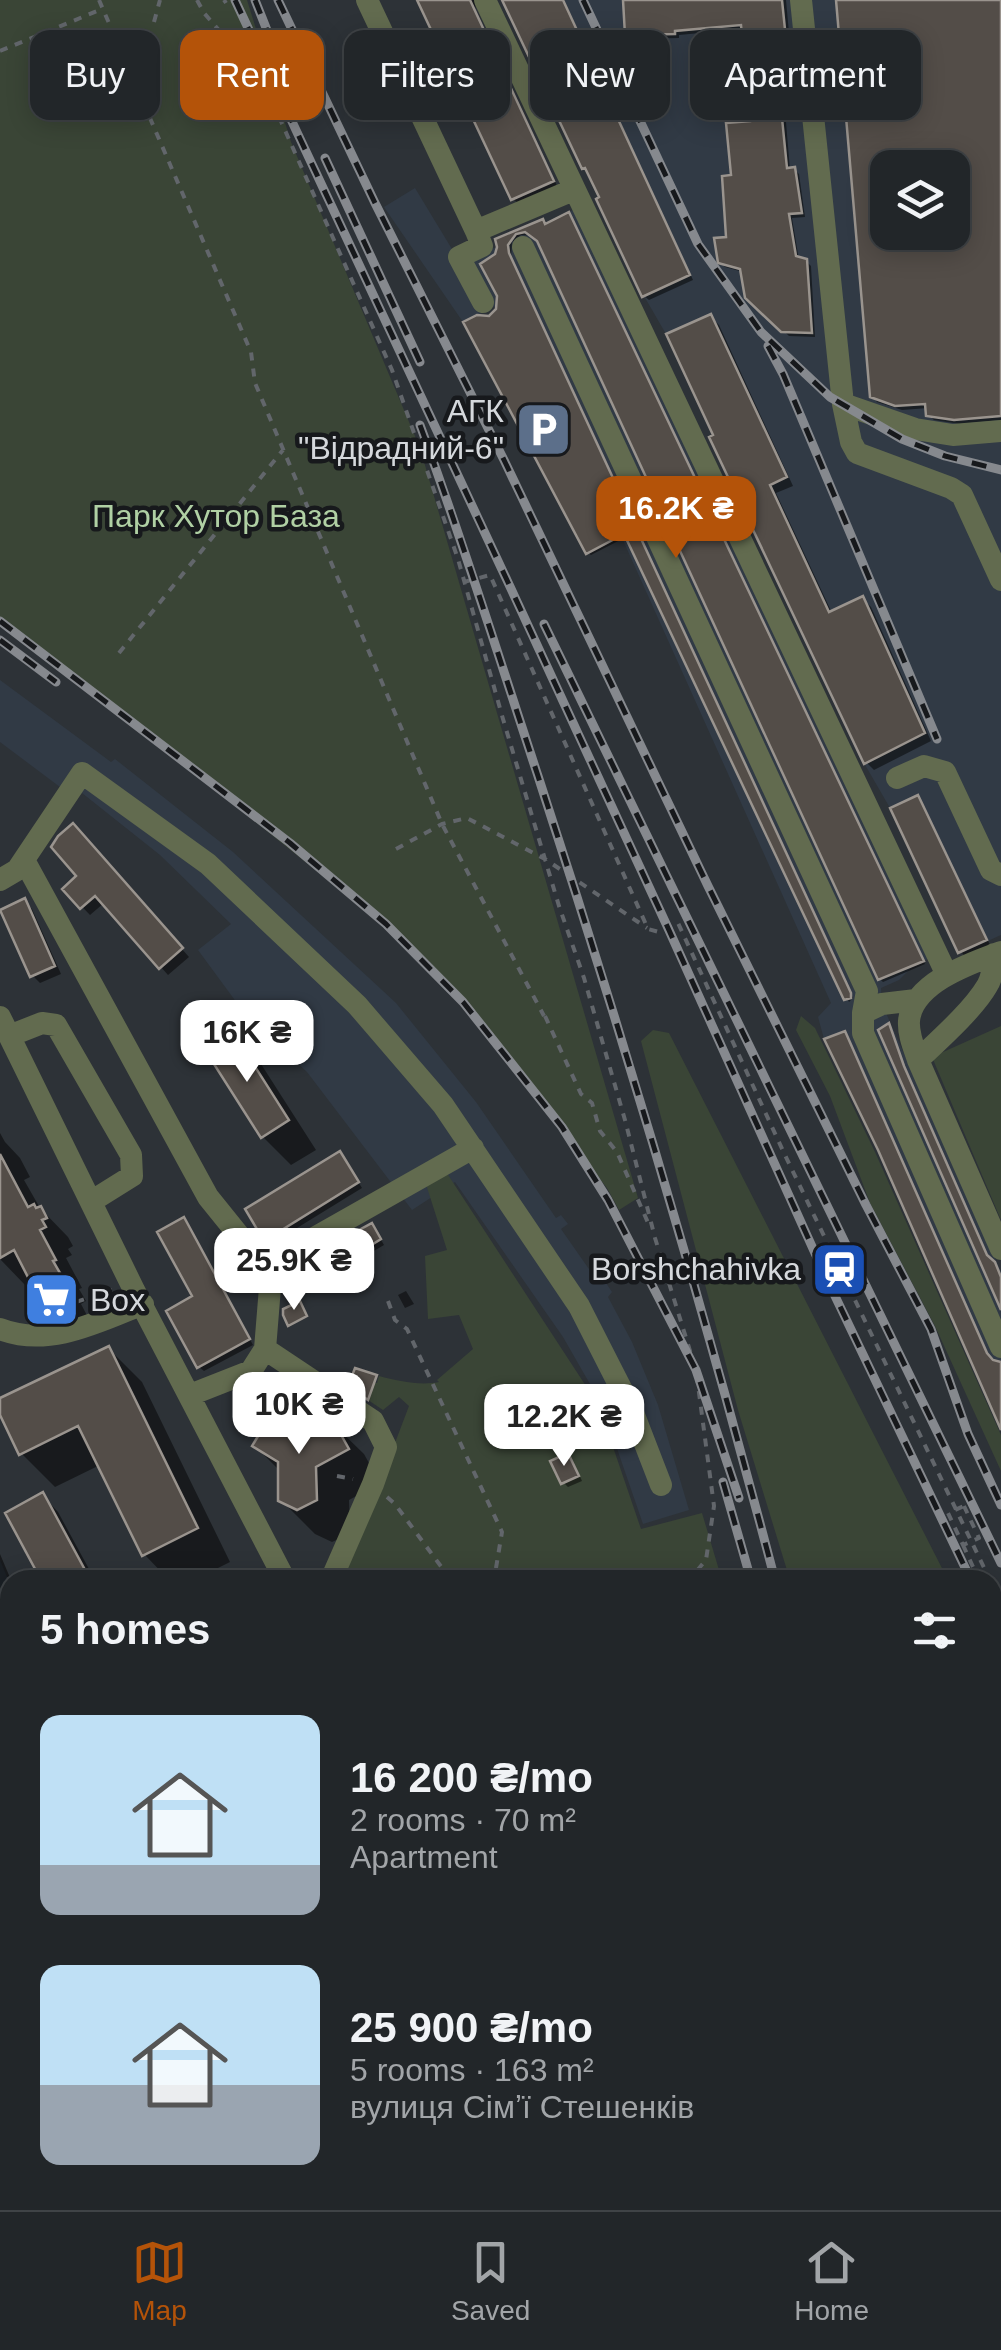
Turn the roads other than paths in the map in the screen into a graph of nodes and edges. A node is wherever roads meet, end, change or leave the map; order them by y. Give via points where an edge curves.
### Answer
1 (367, 0) edge
2 (485, 0) edge
3 (801, 0) edge
4 (573, 190) junction
5 (476, 231) junction
6 (523, 247) dead end
7 (483, 302) dead end
8 (843, 404) junction
9 (1001, 431) edge
10 (1001, 580) edge
11 (897, 778) dead end
12 (24, 860) junction
13 (1001, 876) edge
14 (0, 880) edge
15 (998, 953) edge
16 (947, 974) junction
17 (916, 1000) junction
18 (863, 1013) junction
19 (5, 1026) edge
20 (918, 1060) junction
21 (473, 1148) junction
22 (92, 1202) junction
23 (1001, 1249) edge
24 (270, 1274) junction
25 (138, 1297) junction
26 (8, 1322) edge
27 (1001, 1347) edge
28 (264, 1349) junction
29 (190, 1395) junction
30 (661, 1486) dead end
31 (280, 1570) edge
32 (335, 1570) edge

1 - 5 street
2 - 4 street
3 - 8 street
4 - 5 street
4 - 16 street
5 - 7 street via 482,246 459,258
6 - 18 street via 868,992
8 - 9 street via 915,430
8 - 10 street via 856,453 962,495
11 - 13 street via 924,766 945,772 991,870
12 - 14 street
12 - 21 street via 82,773 208,864 357,1005
12 - 24 street via 208,1197
15 - 16 street
15 - 20 street via 986,987
16 - 17 street
17 - 18 street
17 - 20 street via 908,1019
18 - 27 street via 862,1033
19 - 22 street
19 - 22 street via 56,1025 131,1155 132,1176
20 - 23 street
21 - 24 street via 308,1242
21 - 30 street via 579,1306 632,1410
22 - 25 street
24 - 28 street
25 - 26 street via 43,1334 17,1336
25 - 29 street
28 - 29 street via 251,1372
28 - 32 street via 373,1421 386,1446
29 - 31 street

